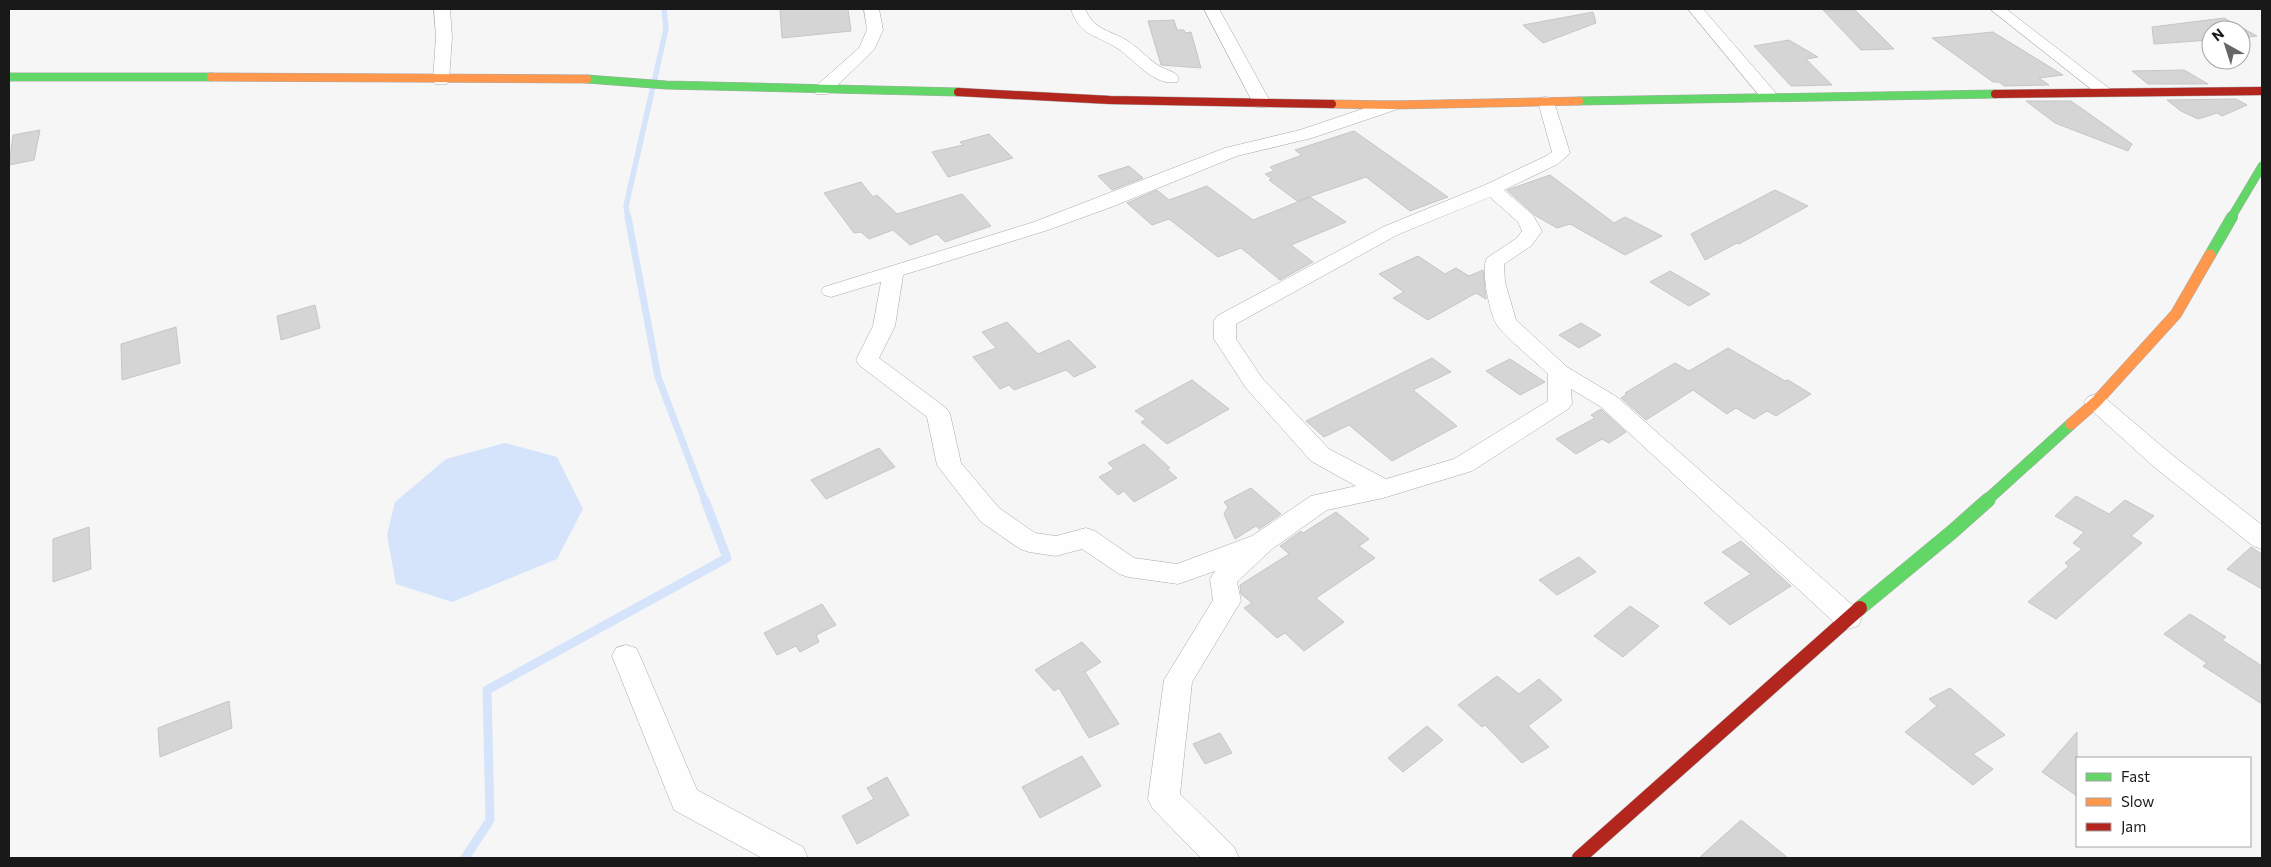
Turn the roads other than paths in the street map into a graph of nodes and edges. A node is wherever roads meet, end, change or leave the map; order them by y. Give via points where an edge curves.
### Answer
1 (442, 9) edge
2 (871, 9) edge
3 (1078, 9) edge
4 (1211, 9) edge
5 (1695, 9) edge
6 (1997, 9) edge
7 (1171, 78) dead end
8 (12, 79) edge
9 (441, 80) junction
10 (822, 90) junction
11 (2262, 91) edge
12 (2106, 92) junction
13 (1769, 96) junction
14 (1546, 102) junction
15 (1262, 103) junction
16 (1392, 105) junction
17 (2262, 166) edge
18 (1492, 189) junction
19 (893, 272) junction
20 (832, 291) dead end
21 (1559, 372) junction
22 (2096, 402) junction
23 (1383, 489) junction
24 (2262, 540) edge
25 (1263, 542) junction
26 (1848, 618) junction
27 (626, 656) dead end
28 (792, 858) edge
29 (1223, 858) edge
30 (1579, 858) edge

1 - 9 street
2 - 10 street via 875,30 866,50
3 - 7 street via 1082,19 1097,33 1122,44 1153,69
4 - 15 street
5 - 13 street
6 - 12 street
8 - 9 street
9 - 10 street via 546,78
10 - 15 street
11 - 12 street
12 - 13 street
13 - 14 street
14 - 16 street
14 - 18 street via 1561,153
15 - 16 street
16 - 19 street via 1306,134 1231,152 1099,205
17 - 22 street via 2176,314
18 - 21 street via 1526,219 1532,231 1524,242 1494,262 1495,282 1506,322
18 - 23 street via 1390,231 1224,321 1225,339 1254,382 1320,455
19 - 20 street
19 - 25 street via 884,326 867,360 938,414 949,465 990,515 1029,542 1056,546 1086,538 1128,566 1178,574
21 - 23 street via 1560,404 1463,465
21 - 26 street via 1609,402
22 - 24 street
22 - 26 street via 1952,532
23 - 25 street via 1320,502
25 - 29 street via 1223,580 1227,600 1178,680 1164,799
26 - 30 street
27 - 28 street via 685,800

